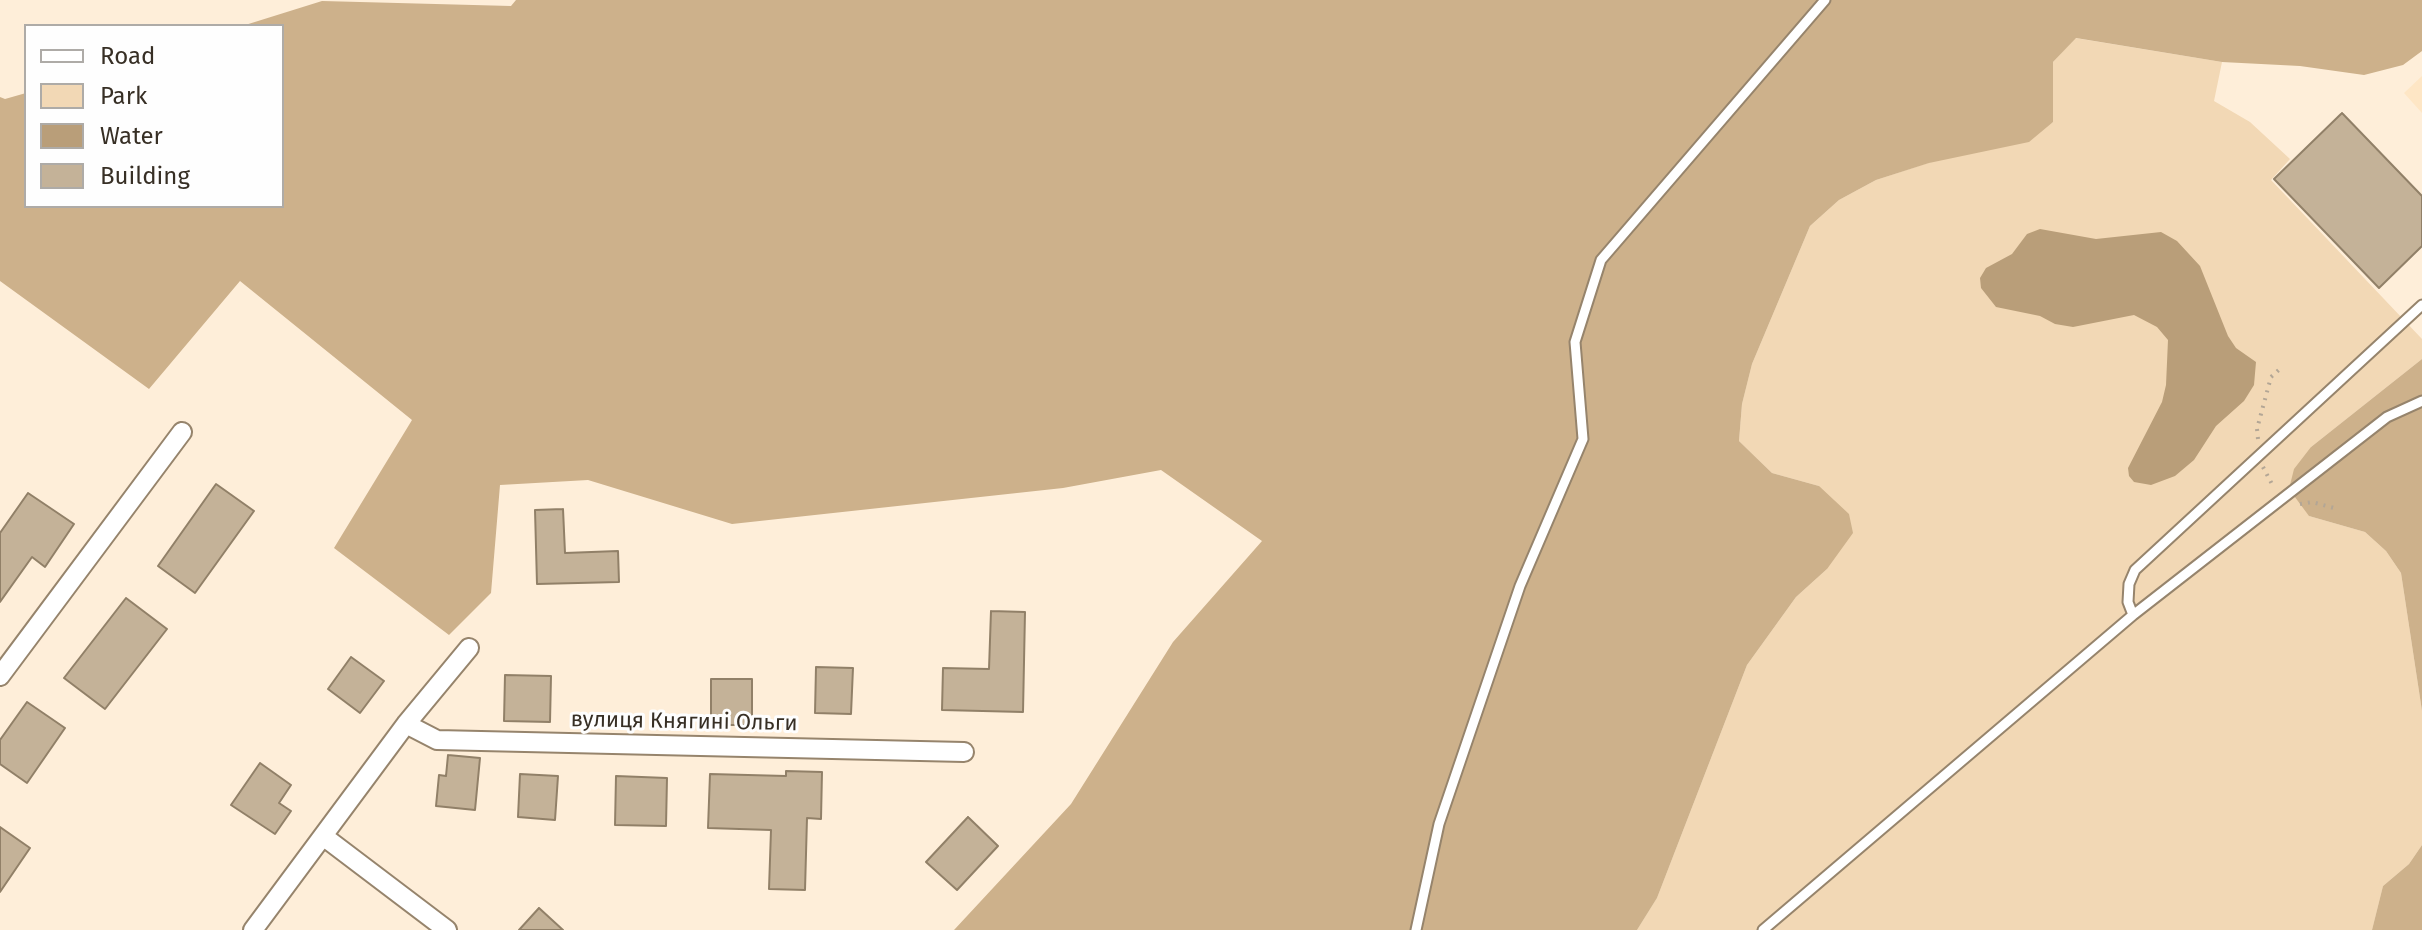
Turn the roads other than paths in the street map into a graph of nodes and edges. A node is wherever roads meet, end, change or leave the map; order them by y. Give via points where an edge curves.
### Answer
1 (1825, 0) edge
2 (2422, 305) edge
3 (2422, 401) edge
4 (182, 432) dead end
5 (2133, 615) junction
6 (469, 648) dead end
7 (0, 676) edge
8 (406, 724) junction
9 (964, 752) dead end
10 (323, 836) junction
11 (253, 930) edge
12 (447, 930) edge
13 (1416, 930) edge
14 (1763, 930) edge

1 - 13 lane via 1601,260 1575,342 1583,439 1520,586 1439,824
2 - 5 lane via 2135,570 2128,602
3 - 5 lane via 2387,417
4 - 7 street
5 - 14 lane
6 - 8 street
8 - 9 street, вулиця Княгині Ольги via 437,740
8 - 10 street
10 - 11 street
10 - 12 street

